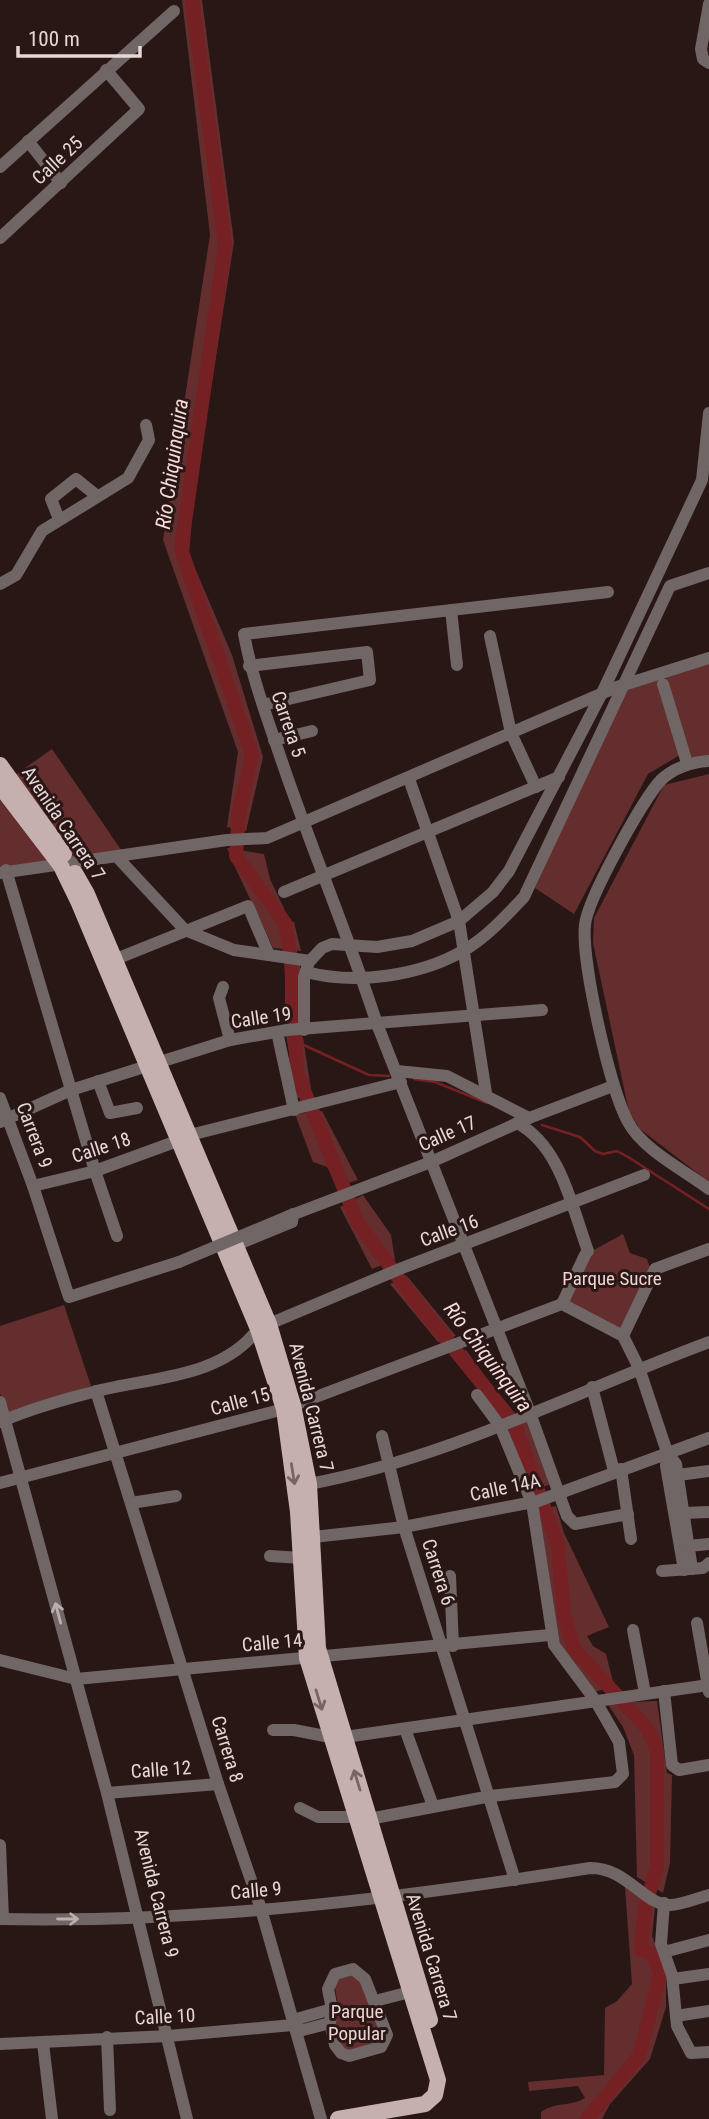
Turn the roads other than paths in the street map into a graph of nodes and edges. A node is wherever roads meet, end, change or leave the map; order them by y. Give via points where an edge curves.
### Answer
1 (709, 4) edge
2 (174, 11) dead end
3 (709, 63) edge
4 (106, 70) junction
5 (29, 141) junction
6 (0, 167) edge
7 (61, 183) junction
8 (0, 238) edge
9 (709, 414) edge
10 (146, 425) dead end
11 (97, 496) junction
12 (59, 519) junction
13 (709, 573) edge
14 (0, 584) edge
15 (608, 592) dead end
16 (451, 610) junction
17 (490, 636) dead end
18 (709, 658) edge
19 (457, 665) dead end
20 (250, 666) junction
21 (663, 684) dead end
22 (622, 685) junction
23 (603, 693) junction
24 (263, 705) junction
25 (312, 731) dead end
26 (512, 733) junction
27 (274, 740) junction
28 (709, 761) edge
29 (687, 763) junction
30 (0, 765) edge
31 (559, 777) junction
32 (409, 779) junction
33 (0, 786) edge
34 (536, 787) junction
35 (303, 825) junction
36 (426, 833) junction
37 (118, 858) junction
38 (66, 865) junction
39 (3, 871) edge
40 (323, 876) junction
41 (284, 892) dead end
42 (459, 922) junction
43 (186, 930) junction
44 (351, 946) junction
45 (464, 951) junction
46 (275, 955) junction
47 (116, 959) junction
48 (305, 964) junction
49 (362, 978) junction
50 (223, 986) dead end
51 (542, 1010) dead end
52 (475, 1017) junction
53 (377, 1024) junction
54 (292, 1031) junction
55 (230, 1040) junction
56 (153, 1062) junction
57 (399, 1076) junction
58 (98, 1081) junction
59 (613, 1086) junction
60 (71, 1090) junction
61 (486, 1093) junction
62 (0, 1098) edge
63 (137, 1108) dead end
64 (298, 1109) junction
65 (523, 1120) junction
66 (4, 1121) edge
67 (185, 1138) junction
68 (431, 1162) junction
69 (95, 1171) junction
70 (644, 1175) dead end
71 (33, 1186) junction
72 (709, 1189) edge
73 (570, 1203) junction
74 (292, 1215) junction
75 (117, 1236) dead end
76 (228, 1242) junction
77 (465, 1246) junction
78 (709, 1249) edge
79 (175, 1263) junction
80 (562, 1304) junction
81 (264, 1326) junction
82 (496, 1328) junction
83 (623, 1336) junction
84 (709, 1342) edge
85 (639, 1368) junction
86 (592, 1387) junction
87 (96, 1391) junction
88 (477, 1395) dead end
89 (0, 1402) edge
90 (289, 1407) junction
91 (530, 1413) junction
92 (3, 1421) edge
93 (507, 1423) junction
94 (382, 1436) dead end
95 (709, 1438) edge
96 (667, 1452) junction
97 (117, 1454) junction
98 (389, 1465) junction
99 (617, 1470) junction
100 (709, 1471) edge
101 (678, 1475) junction
102 (22, 1479) junction
103 (0, 1483) edge
104 (309, 1484) junction
105 (176, 1496) dead end
106 (545, 1499) junction
107 (131, 1503) junction
108 (709, 1512) edge
109 (684, 1513) junction
110 (628, 1514) junction
111 (404, 1527) junction
112 (306, 1538) junction
113 (631, 1539) dead end
114 (709, 1544) edge
115 (689, 1546) junction
116 (270, 1556) dead end
117 (301, 1558) junction
118 (709, 1563) edge
119 (688, 1570) junction
120 (662, 1571) dead end
121 (450, 1576) dead end
122 (697, 1623) dead end
123 (633, 1630) dead end
124 (550, 1636) junction
125 (448, 1646) junction
126 (314, 1657) junction
127 (0, 1660) edge
128 (183, 1670) junction
129 (76, 1679) junction
130 (709, 1688) edge
131 (664, 1691) junction
132 (639, 1694) junction
133 (595, 1700) junction
134 (466, 1719) junction
135 (405, 1729) junction
136 (273, 1730) dead end
137 (338, 1737) junction
138 (709, 1765) edge
139 (218, 1784) junction
140 (109, 1792) junction
141 (491, 1796) junction
142 (433, 1806) junction
143 (300, 1808) dead end
144 (362, 1818) junction
145 (0, 1845) edge
146 (514, 1880) junction
147 (709, 1895) edge
148 (386, 1898) junction
149 (661, 1902) junction
150 (261, 1909) junction
151 (140, 1918) junction
152 (2, 1919) edge
153 (709, 1940) edge
154 (664, 1952) junction
155 (709, 1974) edge
156 (673, 1979) junction
157 (410, 1992) junction
158 (375, 2001) junction
159 (332, 2009) junction
160 (709, 2011) edge
161 (676, 2016) junction
162 (330, 2023) junction
163 (293, 2025) junction
164 (170, 2036) junction
165 (107, 2037) junction
166 (43, 2043) junction
167 (0, 2044) edge
168 (709, 2052) edge
169 (439, 2099) junction
170 (110, 2110) dead end
171 (52, 2119) edge
172 (187, 2119) edge
173 (194, 2119) edge
174 (321, 2119) edge
175 (338, 2119) edge
176 (391, 2119) edge

1 - 3 street via 701,49
2 - 4 street
4 - 5 street
4 - 7 street, Calle 25 via 139,109
5 - 6 street
5 - 7 street
7 - 8 street, Calle 25
9 - 23 street via 702,480
10 - 11 street via 149,440 133,473
11 - 12 street
11 - 12 street via 76,479 51,499
12 - 14 street via 40,534 16,575
13 - 22 street via 670,586
15 - 16 street
16 - 19 street
16 - 20 street, Carrera 5 via 244,634
17 - 26 street
18 - 22 street
20 - 24 street, Carrera 5
20 - 24 street via 367,652 370,680
21 - 29 street
22 - 23 street
22 - 45 street via 524,897
23 - 26 street
23 - 31 street
24 - 27 street, Carrera 5
25 - 27 street
26 - 32 street
26 - 34 street
27 - 35 street, Carrera 5
28 - 29 street
29 - 59 street via 663,779 647,798 584,926
30 - 38 main road, Avenida Carrera 7 via 49,830
31 - 34 street
31 - 42 street via 509,872
32 - 35 street
32 - 36 street
33 - 38 main road, Avenida Carrera 7
34 - 36 street
35 - 37 street via 267,838
35 - 40 street, Carrera 5
36 - 40 street
36 - 42 street
37 - 38 street
37 - 43 street
38 - 39 street
38 - 47 main road, Avenida Carrera 7 via 87,894
38 - 56 main road, Avenida Carrera 7
39 - 60 street
40 - 41 street
40 - 44 street, Carrera 5
42 - 44 street via 412,941
42 - 45 street
43 - 46 street via 234,950
43 - 46 street via 249,906
43 - 47 street
44 - 48 street via 332,944
44 - 49 street, Carrera 5
45 - 49 street via 418,970
45 - 52 street
46 - 48 street
47 - 56 main road, Avenida Carrera 7
48 - 49 street
48 - 54 street
49 - 53 street, Carrera 5
50 - 55 street via 219,998
51 - 52 street, Calle 19
52 - 53 street, Calle 19
52 - 61 street
53 - 54 street, Calle 19
53 - 57 street, Carrera 5
54 - 55 street, Calle 19
54 - 64 street
55 - 56 street, Calle 19
56 - 58 street, Calle 19
56 - 67 main road, Avenida Carrera 7
57 - 61 street via 447,1076
57 - 64 street, Calle 18
57 - 68 street, Carrera 5
58 - 60 street, Calle 19
58 - 63 street via 110,1113
59 - 65 street, Calle 17
59 - 72 street via 634,1132
60 - 66 street, Calle 19
60 - 69 street
61 - 65 street
62 - 66 street, Carrera 9
64 - 67 street, Calle 18
65 - 68 street, Calle 17
65 - 73 street via 551,1154
66 - 71 street, Carrera 9
67 - 69 street, Calle 18
67 - 76 main road, Avenida Carrera 7
68 - 74 street, Calle 17
68 - 77 street, Carrera 5
69 - 71 street, Calle 18
69 - 75 street
70 - 73 street, Calle 16
71 - 79 street, Calle 17 via 69,1297
73 - 77 street, Calle 16
73 - 80 street via 587,1253
74 - 76 street, Calle 17 via 292,1222
74 - 79 street, Calle 17, bridge
76 - 79 street, Calle 17 via 176,1256
76 - 81 main road, Avenida Carrera 7
77 - 81 street, Calle 16
77 - 82 street, Carrera 5
78 - 83 street via 655,1269
80 - 82 street, Calle 15
80 - 83 street
81 - 87 street, Calle 16 via 223,1360
81 - 90 main road, Avenida Carrera 7
82 - 90 street, Calle 15
82 - 91 street, Carrera 5
83 - 85 street
84 - 85 street
85 - 86 street
85 - 96 street
86 - 91 street
86 - 99 street
87 - 92 street, Calle 16
87 - 97 street, Carrera 8
88 - 93 street
89 - 92 street, Avenida Carrera 9
90 - 97 street, Calle 15
90 - 104 main road, Avenida Carrera 7
90 -> 112 main road, Avenida Carrera 7
91 - 93 street
91 - 106 street, Carrera 5
92 - 102 street, Avenida Carrera 9
93 - 98 street
93 - 106 street
94 - 98 street, Carrera 6
95 - 96 street, Calle 14A
96 - 99 street, Calle 14A
96 - 101 street
96 - 119 street
97 - 102 street, Calle 15
97 - 107 street, Carrera 8
98 - 104 street
98 - 111 street, Carrera 6
99 - 106 street, Calle 14A
99 - 110 street
100 - 101 street
101 - 109 street
102 - 103 street, Calle 15
129 -> 102 street, Avenida Carrera 9
104 - 112 main road, Avenida Carrera 7
105 - 107 street
106 - 110 street via 575,1524
106 - 111 street, Calle 14A
106 - 124 street via 542,1556
107 - 128 street, Carrera 8
108 - 109 street
109 - 115 street
110 - 113 street
111 - 112 street, Calle 14A
111 - 125 street, Carrera 6
112 - 117 main road, Avenida Carrera 7
112 - 126 main road, Avenida Carrera 7
114 - 115 street
115 - 119 street
116 - 117 street
117 - 126 main road, Avenida Carrera 7
118 - 119 street
119 - 120 street
121 - 125 street
122 - 130 street
123 - 132 street
124 - 125 street, Calle 14
124 - 133 street
125 - 126 street, Calle 14
125 - 134 street, Carrera 6
126 - 128 street, Calle 14
126 - 137 main road, Avenida Carrera 7
127 - 129 street, Calle 14
128 - 129 street, Calle 14
128 - 139 street, Carrera 8
129 - 140 street, Avenida Carrera 9
130 - 131 street
131 - 132 street
131 - 138 street via 674,1767
132 - 133 street
133 - 134 street
133 - 141 street via 618,1742 620,1779
134 - 135 street
134 - 141 street
135 - 137 street
135 - 142 street
136 - 137 street
137 - 144 main road, Avenida Carrera 7
139 - 140 street, Calle 12
139 - 150 street, Carrera 8
140 - 151 street, Avenida Carrera 9
141 - 142 street
141 - 146 street
142 - 144 street
143 - 144 street via 318,1817
144 - 148 main road, Avenida Carrera 7
145 - 152 street
146 - 148 street, Calle 9
146 - 149 street, Calle 9 via 602,1868
147 - 149 street via 674,1904
148 - 150 street, Calle 9
148 - 157 main road, Avenida Carrera 7
148 - 169 main road, Avenida Carrera 7 via 447,2082
149 - 154 street
150 - 151 street, Calle 9
150 - 163 street, Carrera 8
152 -> 151 street, Calle 9
151 - 164 street, Avenida Carrera 9
153 - 154 street
154 - 156 street
155 - 156 street
156 - 161 street
157 - 158 street
157 - 169 main road, Avenida Carrera 7 via 438,2080
158 - 159 street via 365,1979 353,1969 335,1974 330,1981
158 - 162 street via 387,2035 381,2047 349,2056 341,2053
159 - 162 street
159 - 163 street via 300,2018
160 - 161 street
161 - 168 street via 687,2049
162 - 163 street, Calle 10 via 303,2030
163 - 164 street, Calle 10
163 - 174 street, Carrera 8
164 - 165 street, Calle 10
164 - 172 street, Avenida Carrera 9
164 - 173 street, Avenida Carrera 9
165 - 166 street, Calle 10
165 - 170 street
166 - 167 street, Calle 10
166 - 171 street
169 - 175 main road
169 - 176 main road via 430,2112

